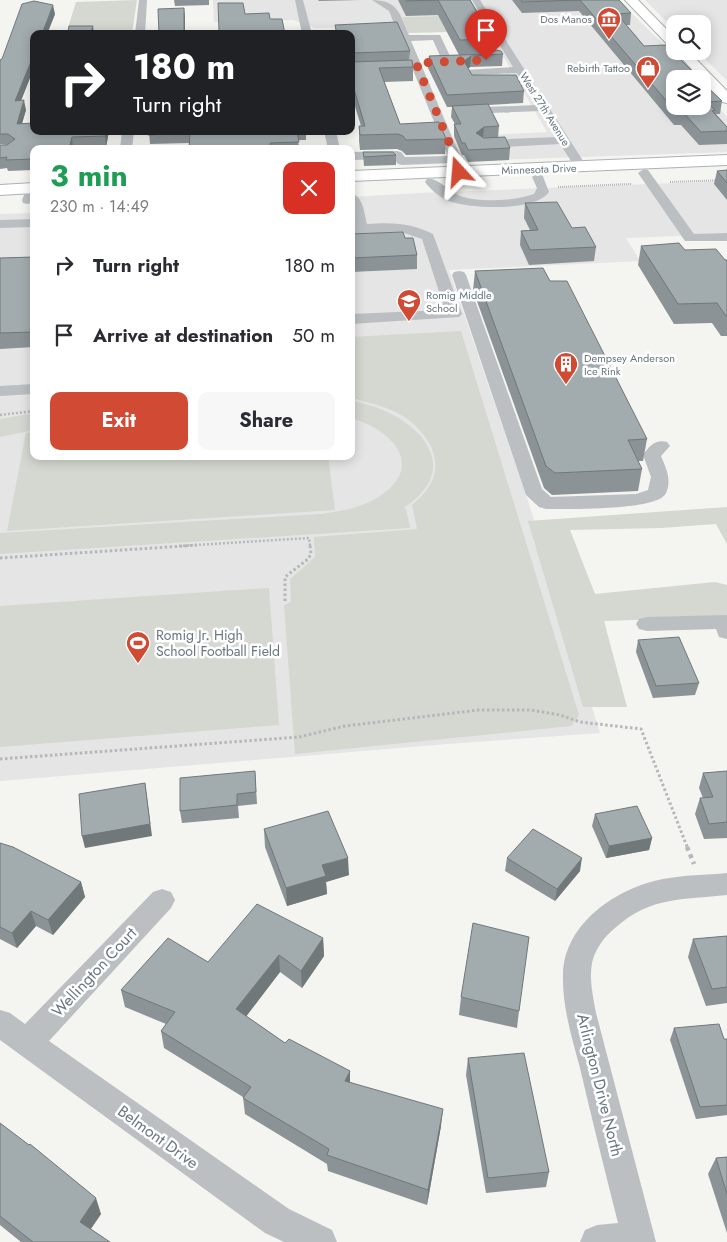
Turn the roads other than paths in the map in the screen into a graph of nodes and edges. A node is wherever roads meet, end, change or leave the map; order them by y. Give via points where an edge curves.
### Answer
1 (143, 0) edge
2 (299, 0) edge
3 (376, 0) edge
4 (476, 0) edge
5 (631, 0) edge
6 (140, 30) edge
7 (306, 30) edge
8 (666, 36) edge
9 (405, 38) junction
10 (514, 60) junction
11 (690, 60) edge
12 (484, 61) edge
13 (425, 62) junction
14 (521, 70) junction
15 (501, 82) edge
16 (727, 99) edge
17 (544, 108) junction
18 (436, 112) junction
19 (564, 140) junction
20 (483, 144) edge
21 (355, 156) edge
22 (727, 160) edge
23 (457, 166) junction
24 (581, 167) junction
25 (727, 170) edge
26 (644, 173) junction
27 (355, 176) edge
28 (538, 178) junction
29 (431, 182) junction
30 (355, 185) edge
31 (0, 190) edge
32 (30, 194) edge
33 (30, 194) edge
34 (0, 201) edge
35 (355, 202) edge
36 (30, 223) edge
37 (0, 224) edge
38 (356, 229) edge
39 (727, 237) edge
40 (459, 275) dead end
41 (355, 319) edge
42 (30, 390) edge
43 (0, 391) edge
44 (661, 446) dead end
45 (647, 624) dead end
46 (727, 632) edge
47 (715, 885) edge
48 (162, 900) dead end
49 (0, 1023) edge
50 (27, 1043) junction
51 (639, 1240) edge
52 (320, 1242) edge
53 (598, 1242) edge

1 - 6 street
2 - 7 street
3 - 9 street via 394,9
4 - 10 street, West 27th Avenue
5 - 8 main road
9 - 13 street
9 - 13 street via 437,37 450,59
10 - 12 street
10 - 14 street, West 27th Avenue
11 - 16 main road
13 - 18 street
14 - 15 street via 470,72 476,83
14 - 17 street, West 27th Avenue via 522,82
17 - 18 street
17 - 19 street, West 27th Avenue
18 - 23 street
19 - 20 street
19 - 24 street, West 27th Avenue
21 - 23 street via 397,155 402,161
22 - 24 main road, Minnesota Drive
23 - 24 main road, Minnesota Drive
23 - 27 main road, Minnesota Drive
25 - 26 main road, Minnesota Drive
26 - 28 main road, Minnesota Drive
26 - 39 street via 690,238
28 - 29 main road, Minnesota Drive
28 - 29 street via 544,190 536,199 500,202 462,201
29 - 30 main road, Minnesota Drive
31 - 32 main road
33 - 34 main road
35 - 38 street
36 - 37 street
38 - 41 street via 407,228 428,237 454,314
40 - 44 street via 533,491 546,503 639,500 657,493 660,477 652,455
42 - 43 street
45 - 46 street via 725,622
47 - 51 street, Arlington Drive North via 644,895 624,906 594,930 578,964 580,1013
48 - 50 street, Wellington Court
49 - 50 street, Belmont Drive
50 - 52 street, Belmont Drive via 277,1221
51 - 53 street

